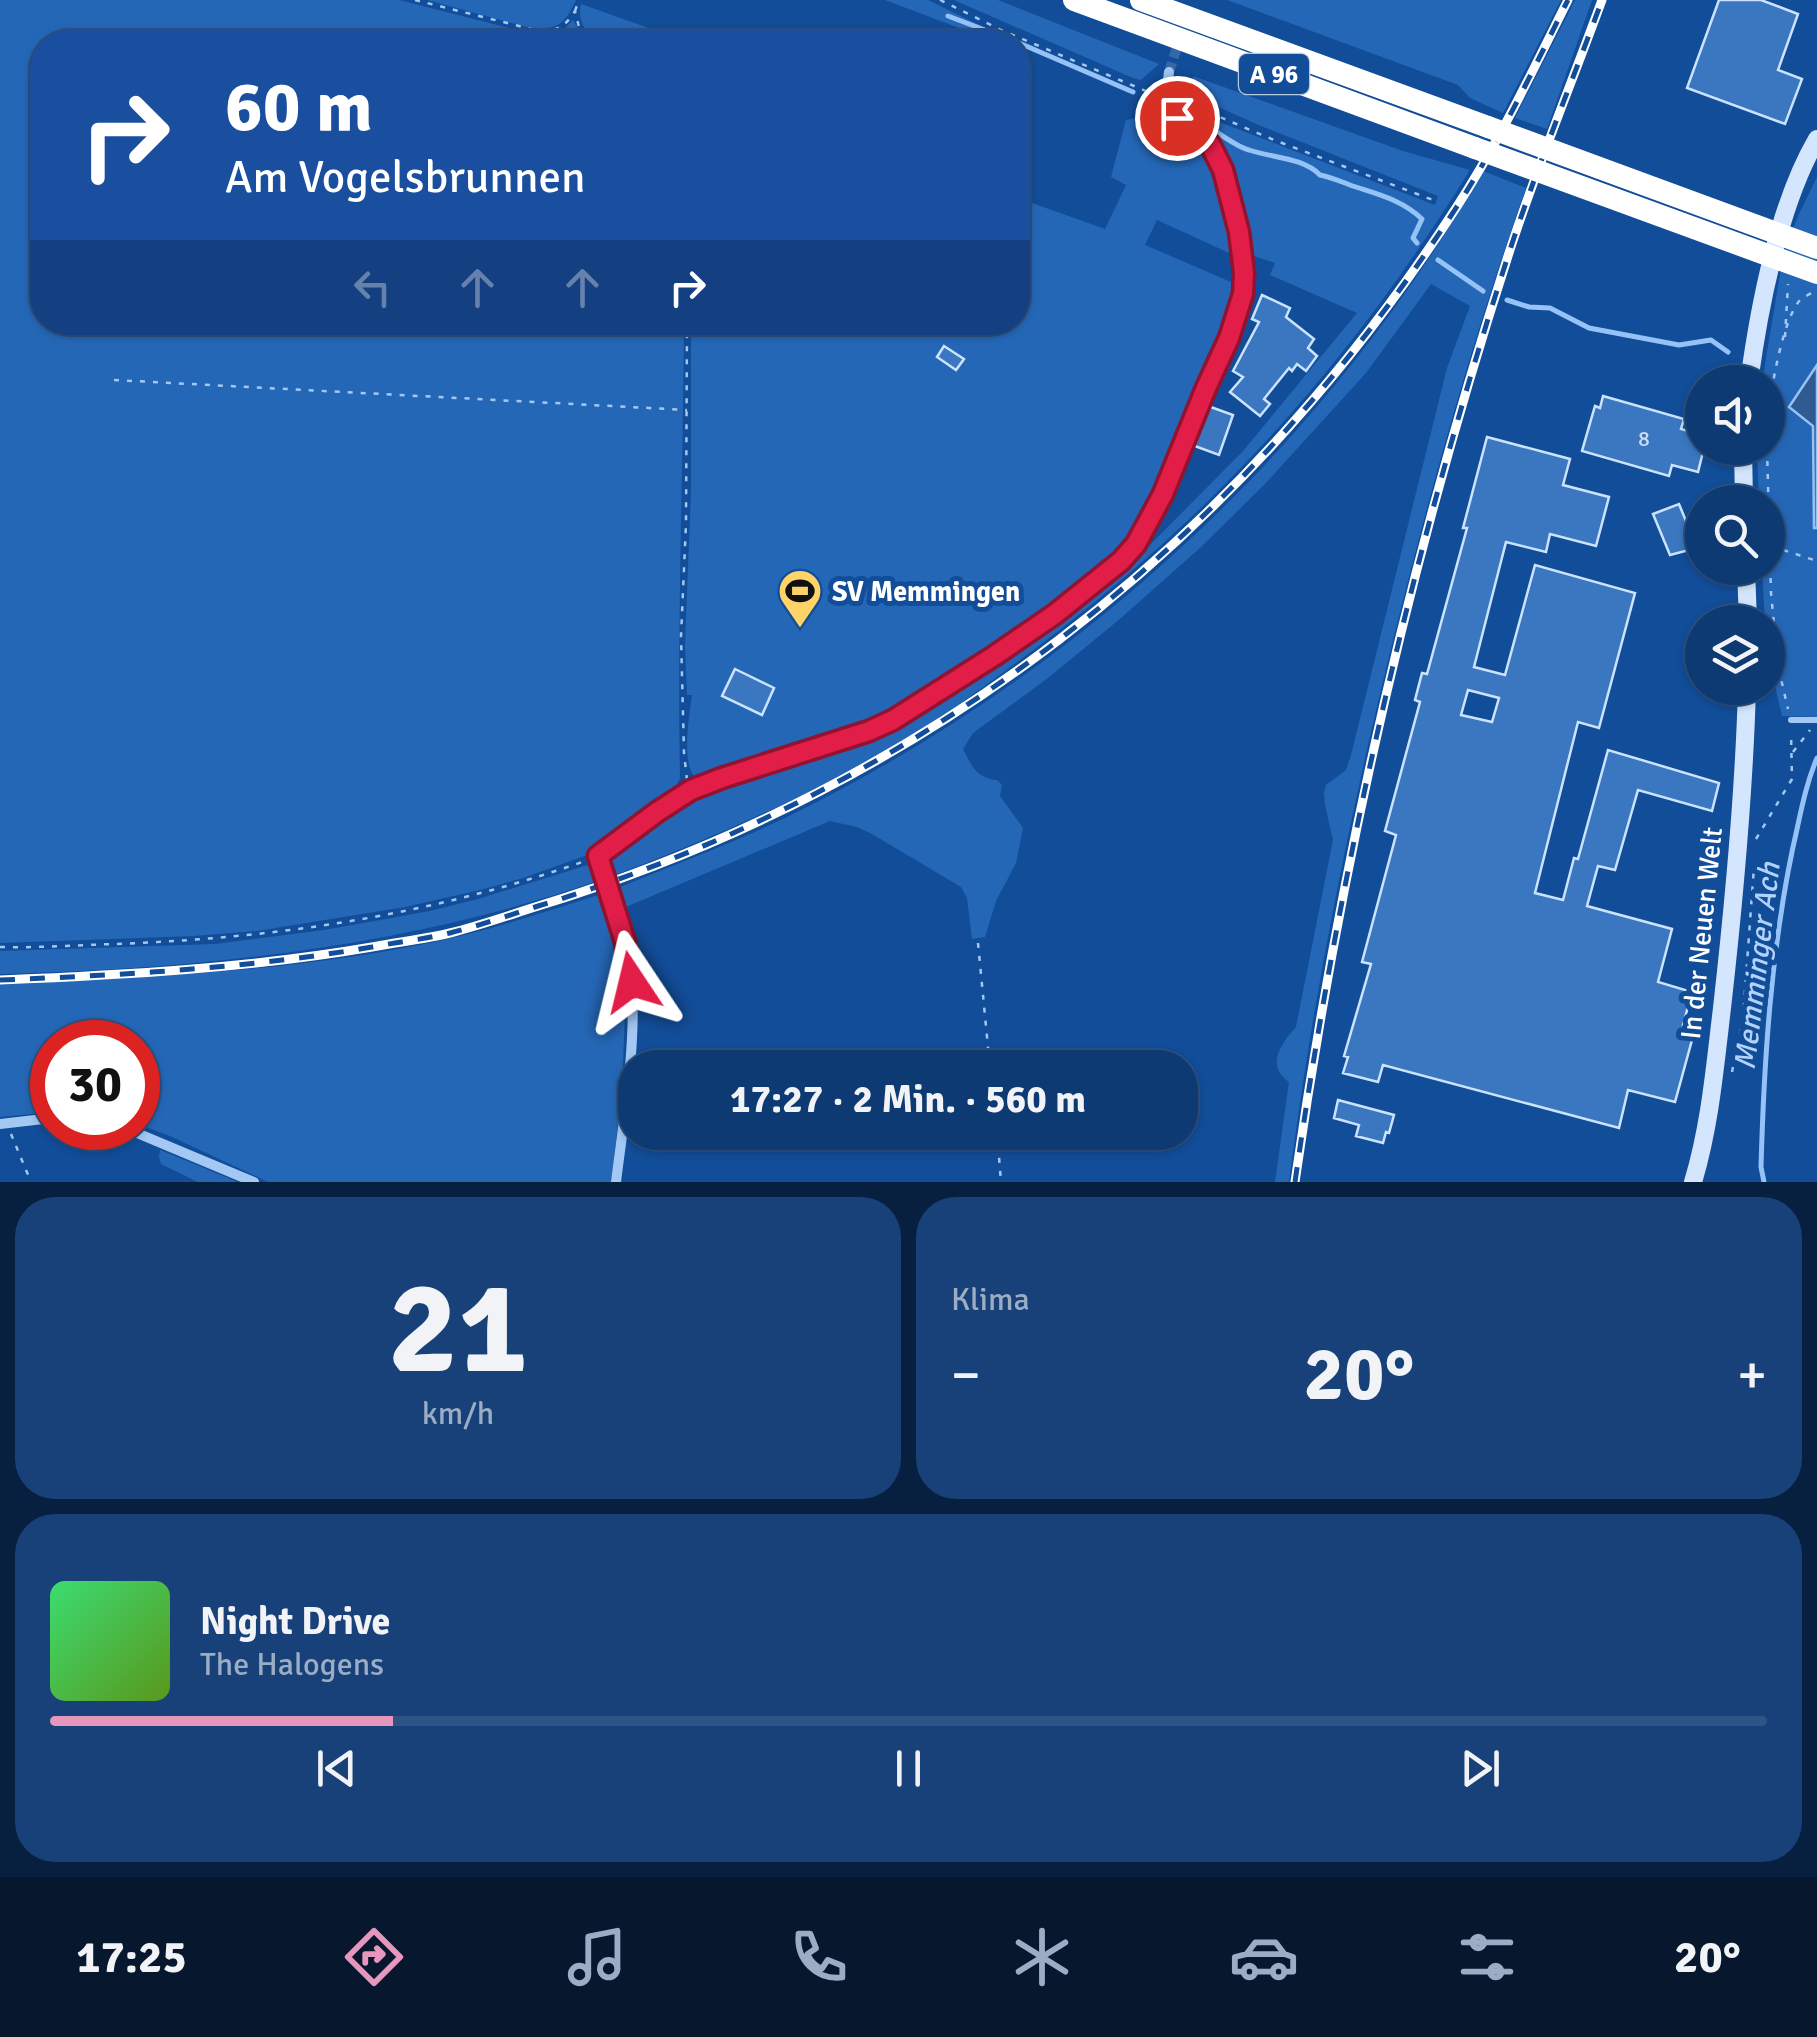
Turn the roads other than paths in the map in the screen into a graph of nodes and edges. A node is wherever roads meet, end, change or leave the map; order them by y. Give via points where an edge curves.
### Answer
1 (1074, 0) edge
2 (1141, 0) edge
3 (1169, 72) tunnel mouth
4 (1481, 137) junction
5 (1817, 139) edge
6 (1817, 248) edge
7 (1817, 273) edge
8 (1752, 365) edge
9 (1747, 705) edge
10 (1791, 720) road end
11 (1817, 720) edge
12 (30, 1120) edge
13 (4, 1123) edge
14 (160, 1142) edge
15 (254, 1182) edge
16 (616, 1182) edge
17 (1693, 1182) edge

1 - 4 highway, A 96
2 - 4 highway, A 96
3 - 16 street via 1172,110 1210,144 1223,170 1244,286 1229,338 1144,533 1121,561 1055,614 893,720 691,790 598,856 632,982
4 - 6 highway, A 96, bridge
4 - 7 highway, A 96, bridge
5 - 8 street via 1773,258
9 - 17 street, In der Neuen Welt via 1725,979
10 - 11 lane
12 - 13 street
14 - 15 street

